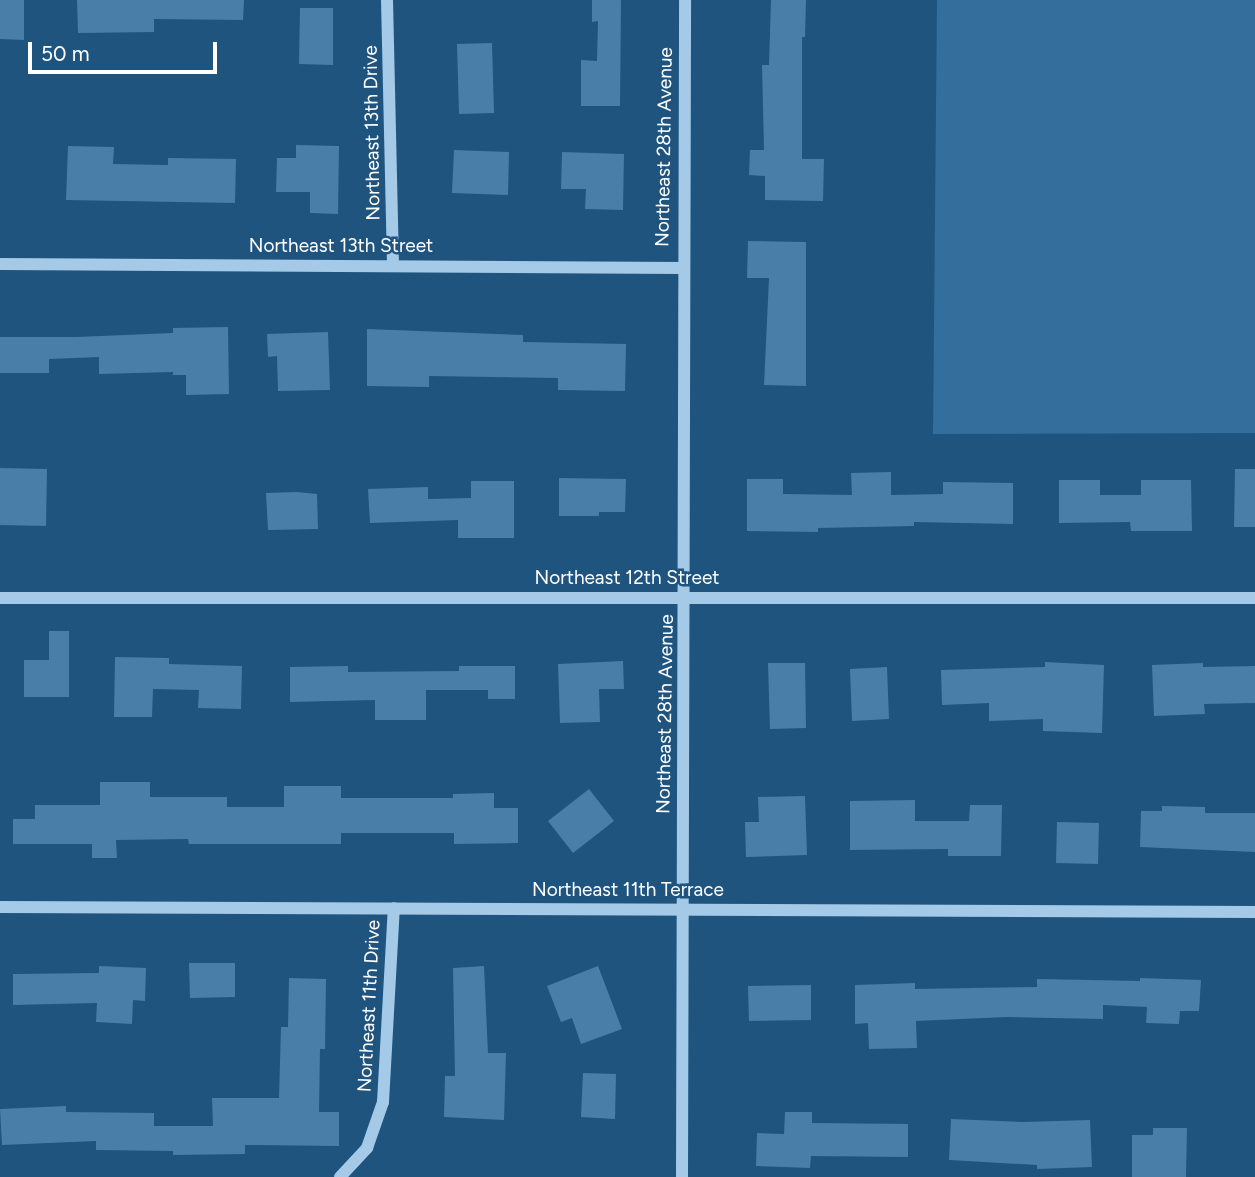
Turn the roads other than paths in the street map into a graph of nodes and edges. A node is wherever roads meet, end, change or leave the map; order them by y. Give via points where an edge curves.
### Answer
1 (387, 0) edge
2 (685, 0) edge
3 (0, 264) edge
4 (393, 265) junction
5 (682, 268) junction
6 (686, 597) junction
7 (0, 598) edge
8 (1255, 598) edge
9 (0, 906) edge
10 (394, 908) junction
11 (683, 909) junction
12 (1255, 912) edge
13 (340, 1177) edge
14 (682, 1177) edge

1 - 4 street, Northeast 13th Drive
2 - 5 street, Northeast 28th Avenue
3 - 4 street, Northeast 13th Street
4 - 5 street, Northeast 13th Street
5 - 6 street, Northeast 28th Avenue
6 - 7 street, Northeast 12th Street
6 - 8 street, Northeast 12th Street
6 - 11 street, Northeast 28th Avenue
9 - 10 street, Northeast 11th Terrace
10 - 11 street, Northeast 11th Terrace
10 - 13 street, Northeast 11th Drive via 383,1102 368,1148
11 - 12 street, Northeast 11th Terrace
11 - 14 street, Northeast 28th Avenue

